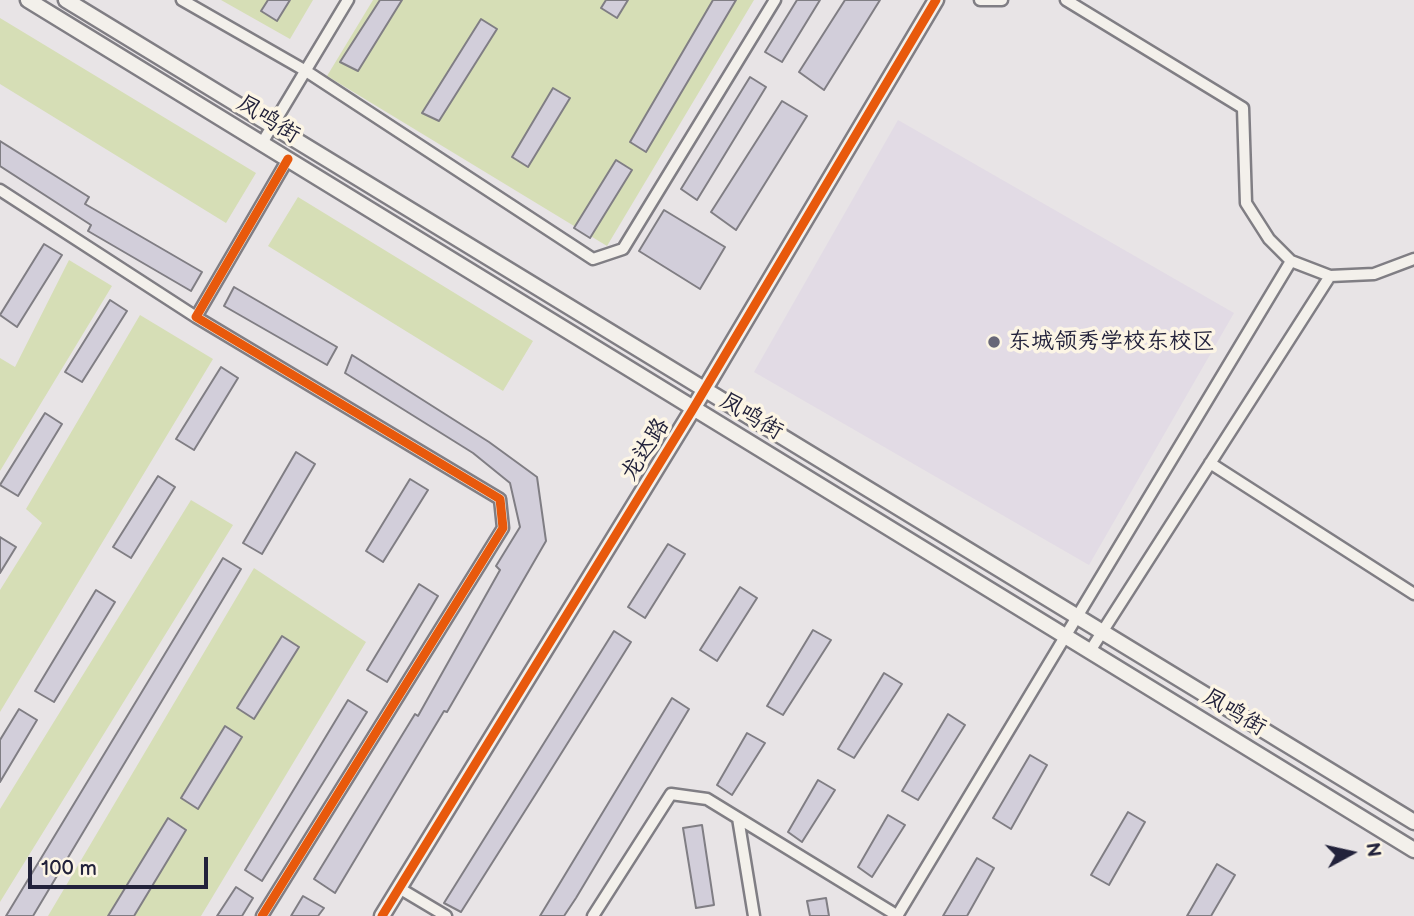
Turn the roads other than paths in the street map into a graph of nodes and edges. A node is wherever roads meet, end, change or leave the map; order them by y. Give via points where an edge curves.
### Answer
1 (29, 0) edge
2 (66, 0) edge
3 (181, 0) edge
4 (348, 0) edge
5 (775, 0) edge
6 (936, 0) edge
7 (980, 0) edge
8 (1002, 0) edge
9 (1066, 0) edge
10 (306, 71) junction
11 (272, 126) junction
12 (262, 143) junction
13 (288, 159) junction
14 (0, 190) edge
15 (1414, 259) edge
16 (1291, 261) junction
17 (1330, 276) junction
18 (196, 317) junction
19 (704, 391) junction
20 (693, 408) junction
21 (1210, 463) junction
22 (1414, 594) edge
23 (1078, 619) junction
24 (1102, 633) junction
25 (1067, 637) junction
26 (1090, 651) junction
27 (738, 818) junction
28 (1414, 822) edge
29 (1414, 850) edge
30 (399, 888) junction
31 (262, 916) edge
32 (382, 916) edge
33 (446, 916) edge
34 (593, 916) edge
35 (754, 916) edge
36 (897, 916) edge

1 - 12 main road, 凤鸣街
2 - 11 main road, 凤鸣街
3 - 10 street
4 - 10 street
5 - 10 street via 623,249 593,258
6 - 19 main road, 龙达路
7 - 8 street
9 - 16 street via 1243,108 1246,203 1269,239
10 - 11 street
11 - 12 street
11 - 19 main road, 凤鸣街
12 - 13 main road, 凤鸣街
13 - 18 street
13 - 20 main road, 凤鸣街
14 - 18 street
15 - 17 street via 1374,274
16 - 17 street
16 - 23 street
17 - 21 street
18 - 31 street via 500,499 503,528
19 - 20 main road, 龙达路
19 - 23 main road, 凤鸣街
20 - 25 main road, 凤鸣街
20 - 30 main road, 龙达路
21 - 22 street
21 - 24 street
23 - 24 main road, 凤鸣街
23 - 25 street
24 - 26 street
24 - 28 main road, 凤鸣街
25 - 26 main road, 凤鸣街
25 - 36 street
26 - 29 main road, 凤鸣街
27 - 34 street via 707,799 671,794
27 - 35 street
27 - 36 street
30 - 32 main road, 龙达路
30 - 33 street

